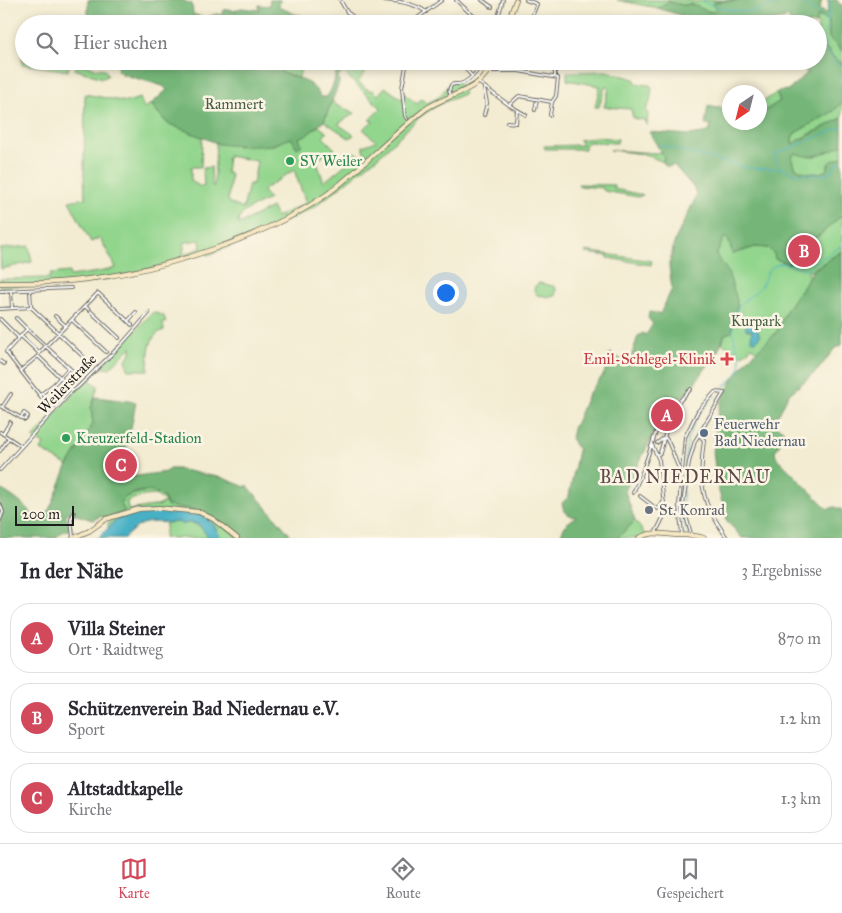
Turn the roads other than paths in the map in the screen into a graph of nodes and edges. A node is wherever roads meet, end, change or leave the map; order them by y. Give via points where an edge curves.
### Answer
1 (340, 0) edge
2 (384, 0) edge
3 (442, 0) edge
4 (456, 0) edge
5 (483, 0) edge
6 (503, 0) edge
7 (516, 0) edge
8 (526, 0) edge
9 (492, 7) dead end
10 (426, 12) junction
11 (351, 15) edge
12 (422, 15) edge
13 (472, 15) edge
14 (499, 15) edge
15 (510, 15) edge
16 (532, 15) edge
17 (405, 70) edge
18 (466, 70) edge
19 (477, 70) edge
20 (555, 70) edge
21 (490, 71) joint
22 (519, 71) joint
23 (472, 76) junction
24 (555, 77) junction
25 (479, 83) junction
26 (484, 88) junction
27 (452, 95) junction
28 (537, 99) junction
29 (552, 102) junction
30 (509, 105) junction
31 (517, 110) junction
32 (535, 110) dead end
33 (484, 114) dead end
34 (526, 115) dead end
35 (550, 115) dead end
36 (407, 119) dead end
37 (507, 122) dead end
38 (0, 284) edge
39 (71, 288) dead end
40 (30, 290) junction
41 (0, 291) edge
42 (11, 291) junction
43 (85, 306) junction
44 (31, 307) junction
45 (0, 309) edge
46 (12, 309) junction
47 (136, 312) dead end
48 (149, 313) dead end
49 (55, 316) dead end
50 (16, 318) dead end
51 (0, 320) edge
52 (72, 320) junction
53 (128, 321) junction
54 (132, 325) dead end
55 (66, 326) junction
56 (28, 329) junction
57 (59, 333) junction
58 (20, 337) junction
59 (119, 338) dead end
60 (45, 347) junction
61 (106, 352) dead end
62 (38, 355) junction
63 (0, 361) edge
64 (4, 364) dead end
65 (92, 365) dead end
66 (69, 369) junction
67 (22, 370) junction
68 (60, 378) junction
69 (79, 378) dead end
70 (691, 389) dead end
71 (72, 391) junction
72 (11, 394) dead end
73 (40, 395) junction
74 (1, 406) edge
75 (49, 407) dead end
76 (21, 418) dead end
77 (10, 422) dead end
78 (656, 432) dead end
79 (1, 433) edge
80 (699, 435) junction
81 (664, 437) junction
82 (9, 438) junction
83 (657, 443) dead end
84 (652, 445) junction
85 (21, 446) junction
86 (0, 451) edge
87 (657, 456) junction
88 (0, 470) edge
89 (681, 471) junction
90 (633, 493) dead end
91 (640, 496) dead end
92 (664, 502) junction
93 (0, 504) edge
94 (74, 513) dead end
95 (665, 514) junction
96 (679, 516) junction
97 (0, 520) edge
98 (656, 533) junction
99 (687, 534) junction
100 (73, 538) edge
101 (237, 538) edge
102 (639, 538) edge
103 (704, 538) edge
104 (727, 538) edge

1 - 11 street
2 - 10 street via 406,3
3 - 10 street
4 - 13 street
5 - 9 street
6 - 14 street
7 - 15 main road
8 - 16 street via 537,4
10 - 12 street
17 - 36 street via 402,88
18 - 23 street
19 - 23 street
20 - 24 street
21 - 22 street
21 - 25 main road
22 - 24 street
23 - 27 street via 463,83 453,83 450,88
24 - 29 street via 558,78 556,96
25 - 26 street
25 - 27 main road
26 - 30 street
26 - 33 street via 487,103
27 - 38 main road via 420,114 326,195 254,233 206,251 128,273 75,281
28 - 29 street
28 - 30 street via 518,96
28 - 32 street
29 - 35 street
30 - 31 street
31 - 34 street
31 - 37 street via 516,123
39 - 40 street
40 - 42 street
40 - 44 street
41 - 42 street
42 - 46 street
43 - 52 street
43 - 53 street via 98,293
43 - 59 street
44 - 46 street
44 - 57 street
45 - 46 street
47 - 53 street
48 - 71 street, Weilerstraße via 121,345
49 - 55 street
50 - 56 street
51 - 58 street
52 - 55 street
52 - 61 street
53 - 54 street
55 - 57 street
56 - 58 street
56 - 60 street
57 - 60 street
57 - 65 street
58 - 62 street
58 - 67 street via 6,352
60 - 62 street
60 - 66 street
62 - 67 street
62 - 68 street
63 - 64 street
66 - 68 street
66 - 69 street
67 - 73 street
68 - 71 street
68 - 73 street
70 - 81 street via 676,405
71 - 85 street, Weilerstraße
72 - 74 street
73 - 75 street
74 - 76 street
77 - 79 street
78 - 84 street
79 - 82 street
80 - 89 street via 723,393 714,392 692,421
80 - 99 street via 689,462 683,505
80 - 104 street via 704,440 702,466 706,503
81 - 83 street
81 - 87 street
81 - 89 street via 673,448
82 - 85 street
82 - 86 street
84 - 87 street
84 - 90 street
85 - 88 street, Weilerstraße
87 - 92 street
89 - 96 street
91 - 92 street via 657,509
92 - 95 street
93 - 97 street via 3,515
94 - 100 street via 71,519
95 - 96 street
95 - 98 street
96 - 99 street
98 - 99 main road
98 - 102 main road
99 - 103 main road
100 - 101 main road via 106,519 139,509 159,508 199,512

